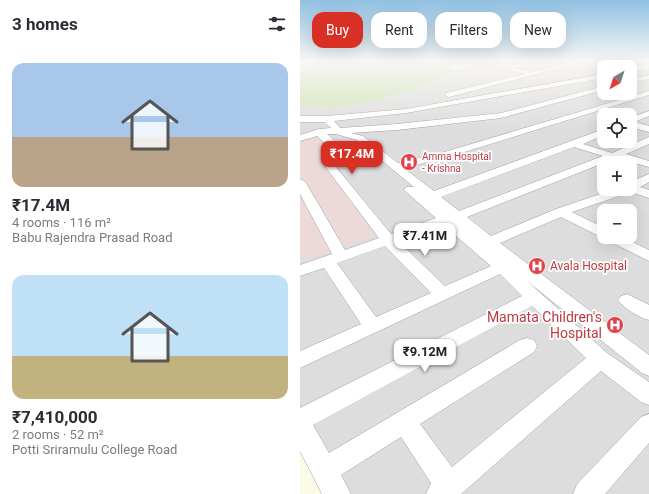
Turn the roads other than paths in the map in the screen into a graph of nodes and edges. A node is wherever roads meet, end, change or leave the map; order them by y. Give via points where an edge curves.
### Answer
1 (489, 84) edge
2 (561, 84) edge
3 (597, 90) edge
4 (523, 91) junction
5 (649, 93) edge
6 (500, 95) junction
7 (582, 95) junction
8 (554, 100) junction
9 (614, 103) junction
10 (536, 106) junction
11 (588, 111) junction
12 (649, 113) edge
13 (597, 114) edge
14 (372, 115) junction
15 (300, 119) edge
16 (327, 119) junction
17 (637, 119) edge
18 (637, 125) edge
19 (649, 129) edge
20 (319, 132) junction
21 (343, 133) junction
22 (597, 135) edge
23 (300, 138) edge
24 (649, 140) edge
25 (574, 144) junction
26 (614, 156) joint
27 (637, 161) edge
28 (597, 162) edge
29 (649, 164) edge
30 (396, 167) junction
31 (649, 177) edge
32 (300, 183) edge
33 (637, 183) edge
34 (637, 190) edge
35 (649, 194) edge
36 (433, 196) junction
37 (607, 196) edge
38 (561, 212) junction
39 (451, 218) junction
40 (597, 230) edge
41 (388, 240) junction
42 (490, 242) junction
43 (625, 244) edge
44 (649, 256) edge
45 (334, 258) junction
46 (502, 267) junction
47 (300, 271) edge
48 (442, 294) junction
49 (534, 297) junction
50 (627, 300) dead end
51 (649, 313) edge
52 (373, 326) junction
53 (527, 346) dead end
54 (600, 359) junction
55 (300, 360) edge
56 (649, 367) edge
57 (649, 395) edge
58 (300, 420) edge
59 (404, 421) junction
60 (649, 425) edge
61 (300, 426) edge
62 (325, 470) junction
63 (444, 490) edge
64 (337, 494) edge
65 (587, 494) edge

1 - 14 street
2 - 4 street
3 - 7 street
4 - 6 street
4 - 8 street
5 - 9 street
6 - 10 street
6 - 14 street
7 - 8 street
7 - 9 street
8 - 10 street
8 - 11 street
9 - 11 street
10 - 21 street via 501,115
11 - 13 street
11 - 30 street
12 - 17 street
14 - 16 street
15 - 16 street
16 - 21 street
18 - 19 street
20 - 21 street
20 - 23 street
20 - 41 street via 350,161 329,165
21 - 30 street via 360,138
21 - 39 street via 347,140
22 - 25 street
24 - 26 street
25 - 26 street
25 - 36 street
27 - 29 street
28 - 39 street
30 - 36 street
31 - 33 street
32 - 45 street
34 - 35 street
36 - 39 street
37 - 38 street
38 - 40 street
38 - 42 street
39 - 41 street
39 - 42 street
39 - 46 street
41 - 45 street
41 - 48 street
42 - 56 street
43 - 44 street
45 - 47 street
45 - 52 street
46 - 48 street
46 - 49 street
48 - 52 street
49 - 54 street
49 - 58 street
50 - 51 street
52 - 55 street
53 - 59 street
54 - 57 street
54 - 63 street
59 - 62 street
59 - 63 street
60 - 65 street
61 - 62 street
62 - 64 street

